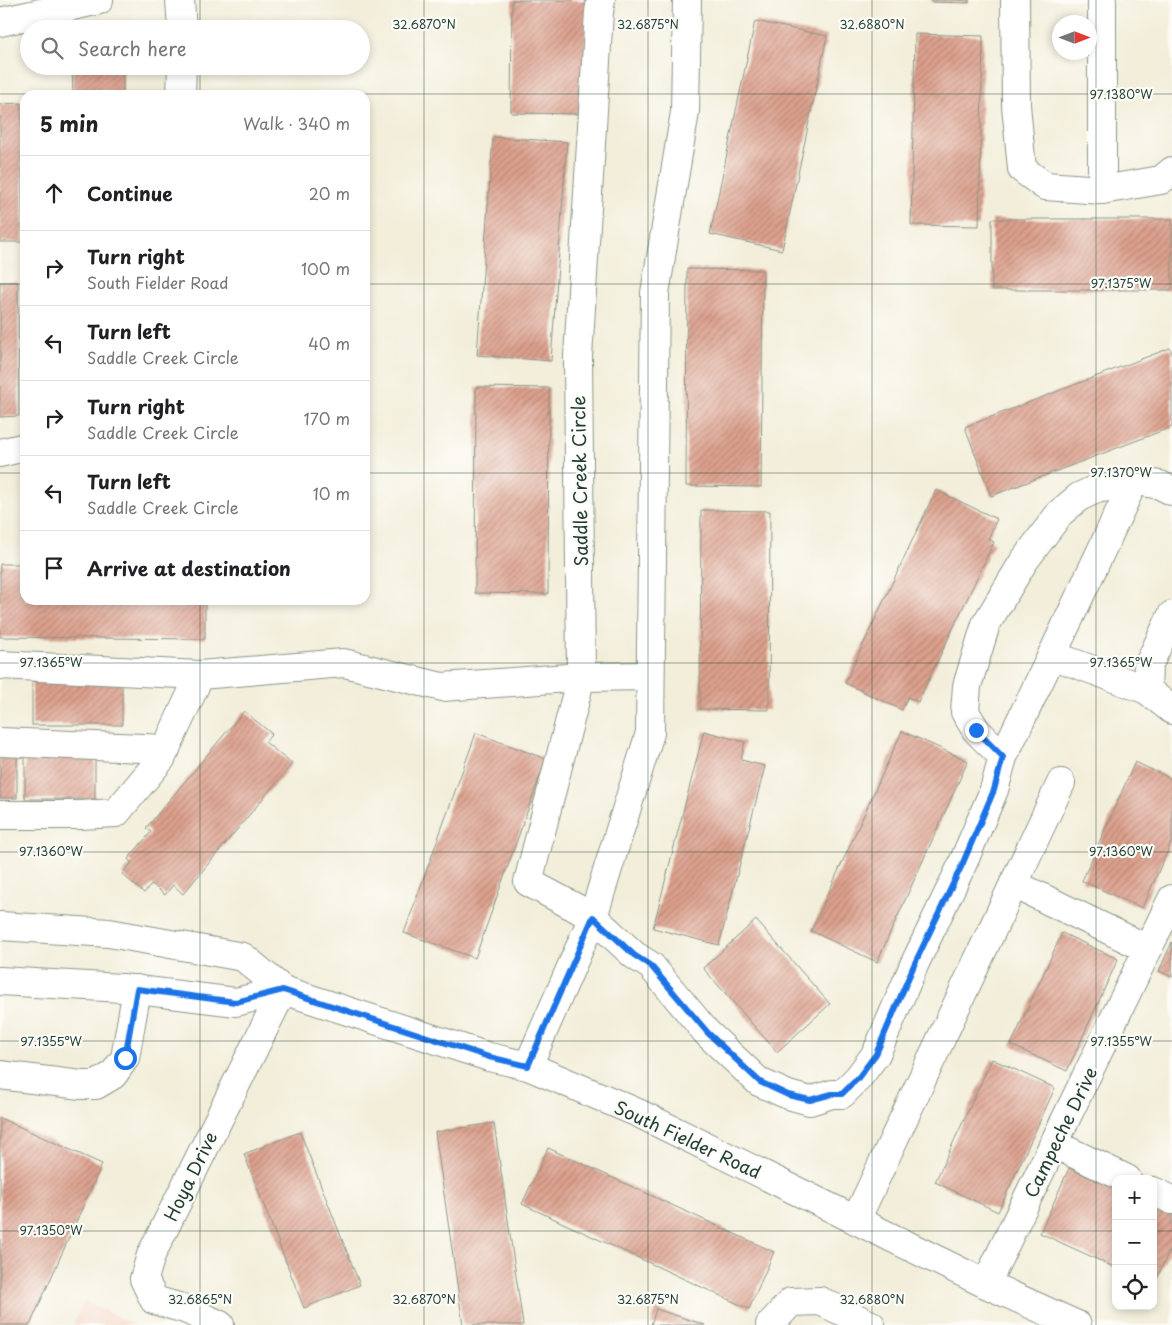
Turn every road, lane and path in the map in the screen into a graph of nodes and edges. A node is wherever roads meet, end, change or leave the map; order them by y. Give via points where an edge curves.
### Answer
1 (99, 0) edge
2 (180, 0) edge
3 (601, 0) edge
4 (687, 0) edge
5 (1015, 0) edge
6 (1102, 0) edge
7 (181, 20) edge
8 (0, 22) edge
9 (182, 75) edge
10 (182, 90) edge
11 (1172, 171) edge
12 (1102, 190) junction
13 (20, 449) edge
14 (0, 453) edge
15 (1133, 483) junction
16 (1172, 490) edge
17 (1172, 615) edge
18 (1052, 655) junction
19 (0, 665) edge
20 (200, 675) junction
21 (650, 676) junction
22 (581, 677) junction
23 (1147, 690) junction
24 (1172, 710) edge
25 (0, 742) edge
26 (166, 749) junction
27 (1003, 757) junction
28 (1061, 783) dead end
29 (0, 815) edge
30 (1014, 884) junction
31 (1172, 899) edge
32 (593, 917) junction
33 (0, 926) edge
34 (1148, 949) junction
35 (0, 981) edge
36 (137, 989) junction
37 (283, 990) junction
38 (528, 1066) junction
39 (0, 1075) edge
40 (1054, 1144) junction
41 (1119, 1175) edge
42 (1157, 1193) edge
43 (1172, 1200) edge
44 (856, 1220) junction
45 (986, 1284) junction
46 (220, 1325) edge
47 (770, 1325) edge
48 (871, 1325) edge
49 (1078, 1325) edge

1 - 8 street
2 - 7 street
3 - 22 street, Saddle Creek Circle via 578,357
4 - 21 street via 685,112 655,293
5 - 12 street via 1016,105 1022,169 1045,186
6 - 12 street
9 - 10 street
11 - 12 street via 1161,180
13 - 14 street
15 - 16 street via 1160,485
15 - 18 street, Saddle Creek Circle
15 - 27 street via 1096,489 1079,497 1060,513 1024,561 986,624 967,686 965,712 976,730
17 - 23 street via 1148,666
18 - 23 street
18 - 27 street, Saddle Creek Circle
19 - 20 street
20 - 22 street via 344,662 442,687
20 - 26 street
21 - 22 street
21 - 32 street via 650,733
22 - 32 street, Saddle Creek Circle via 528,882
23 - 24 street
25 - 26 street
26 - 29 street via 116,813
27 - 32 street, Saddle Creek Circle via 994,790 962,865 876,1054 842,1094 810,1100 788,1095 760,1082 708,1033 651,966 634,955
28 - 30 street
30 - 34 street
30 - 44 street
31 - 34 street, Campeche Drive
32 - 38 street
33 - 37 street, South Fielder Road via 109,933 243,957
34 - 40 street, Campeche Drive
35 - 36 street
36 - 37 street via 236,1002
36 - 39 street via 125,1058 113,1075 96,1085
37 - 38 street, South Fielder Road via 489,1057
37 - 46 street, Hoya Drive via 151,1255 144,1279 154,1300 185,1309
38 - 44 street, South Fielder Road via 638,1113
40 - 41 street
40 - 45 street, Campeche Drive
42 - 43 street
44 - 45 street, South Fielder Road
45 - 49 street, South Fielder Road
47 - 48 street via 791,1302 820,1300

